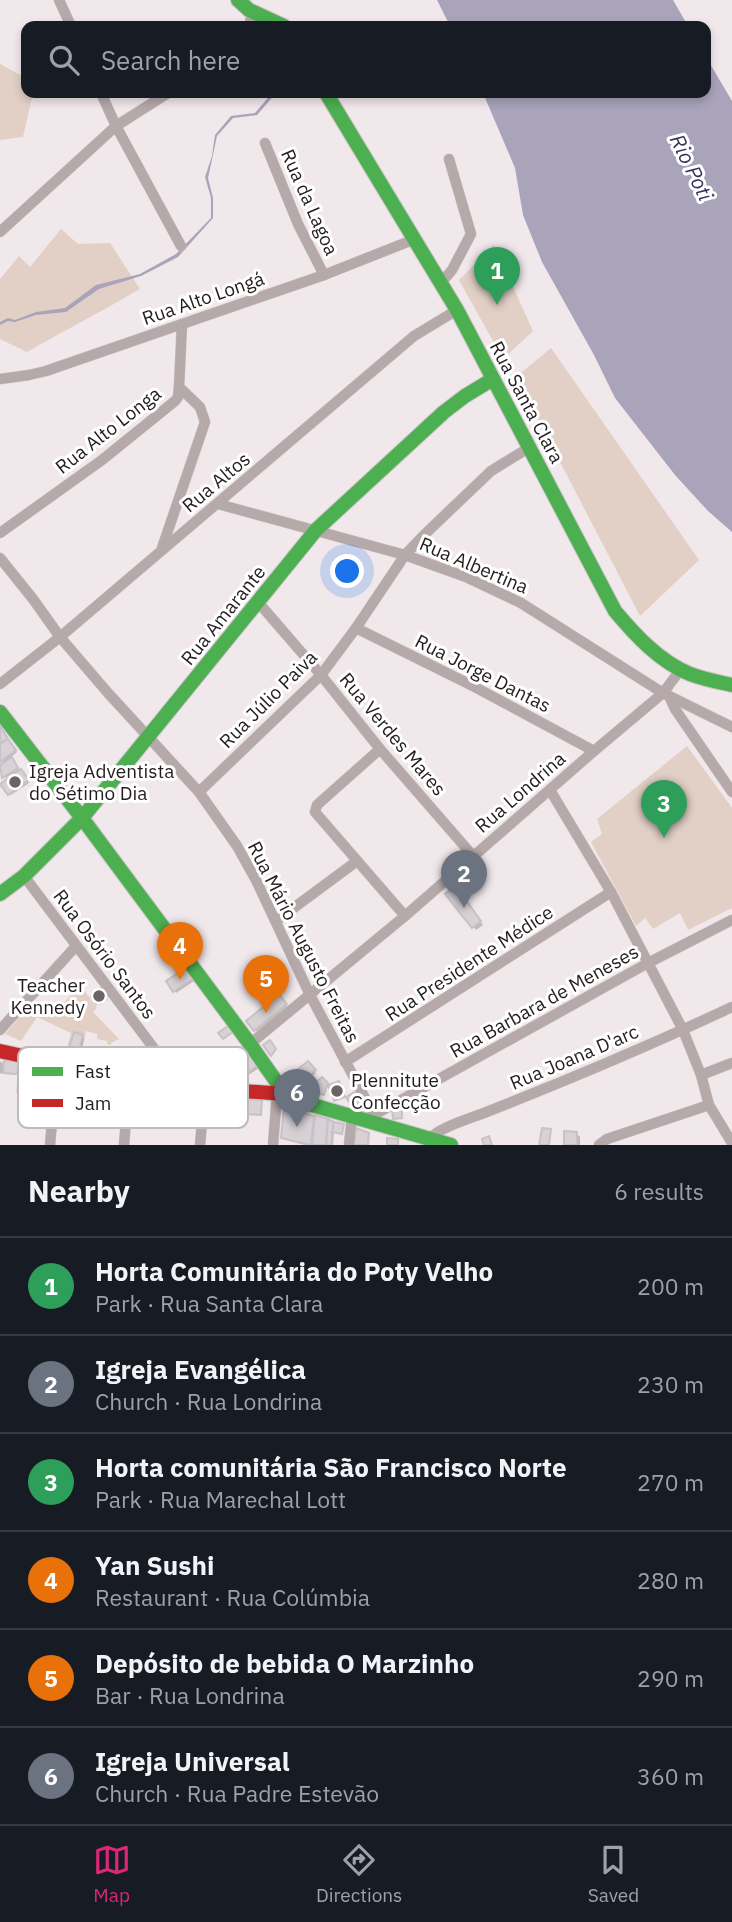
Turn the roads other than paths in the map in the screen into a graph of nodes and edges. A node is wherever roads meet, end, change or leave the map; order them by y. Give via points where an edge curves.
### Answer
1 (59, 0) edge
2 (238, 0) edge
3 (251, 20) edge
4 (69, 21) edge
5 (276, 21) edge
6 (103, 98) edge
7 (160, 98) edge
8 (329, 98) edge
9 (116, 126) junction
10 (265, 143) dead end
11 (449, 159) dead end
12 (0, 232) edge
13 (415, 239) junction
14 (181, 246) dead end
15 (324, 275) junction
16 (441, 283) junction
17 (457, 310) junction
18 (182, 324) junction
19 (0, 379) edge
20 (493, 379) junction
21 (179, 387) junction
22 (530, 447) junction
23 (218, 504) junction
24 (316, 530) junction
25 (0, 533) edge
26 (161, 550) junction
27 (405, 555) junction
28 (0, 558) edge
29 (258, 602) junction
30 (356, 628) junction
31 (60, 637) junction
32 (681, 669) junction
33 (321, 675) junction
34 (0, 684) edge
35 (732, 685) edge
36 (666, 694) junction
37 (0, 712) edge
38 (732, 727) edge
39 (147, 736) junction
40 (380, 749) junction
41 (594, 751) junction
42 (550, 790) junction
43 (200, 792) junction
44 (732, 792) edge
45 (82, 818) junction
46 (473, 856) junction
47 (357, 862) junction
48 (24, 876) junction
49 (611, 892) junction
50 (0, 894) edge
51 (405, 916) junction
52 (732, 920) edge
53 (275, 921) junction
54 (76, 946) junction
55 (648, 963) junction
56 (310, 995) junction
57 (732, 1007) edge
58 (0, 1030) edge
59 (683, 1030) junction
60 (250, 1044) junction
61 (153, 1047) edge
62 (0, 1051) edge
63 (18, 1055) edge
64 (345, 1062) junction
65 (732, 1063) edge
66 (701, 1075) junction
67 (248, 1092) edge
68 (281, 1094) junction
69 (709, 1105) junction
70 (352, 1116) junction
71 (375, 1119) junction
72 (428, 1141) edge
73 (732, 1143) edge
74 (273, 1145) edge
75 (349, 1145) edge
76 (451, 1145) edge
77 (599, 1145) edge

1 - 4 street
2 - 3 street
3 - 5 street
6 - 9 street
7 - 9 street
8 - 13 street, Rua Santa Clara
9 - 12 street
9 - 14 street
10 - 15 street, Rua da Lagoa
11 - 16 street via 471,234
13 - 15 street, Rua Alto Longá
13 - 16 street, Rua Santa Clara
15 - 18 street, Rua Alto Longá
16 - 17 street, Rua Santa Clara
17 - 20 street, Rua Santa Clara
17 - 23 street, Rua Altos via 414,336
18 - 19 street, Rua Alto Longá via 46,370
18 - 21 street, Rua Alto Longa
20 - 22 street, Rua Santa Clara
20 - 24 street, Rua Amarante via 444,412
21 - 25 street, Rua Alto Longa via 178,397 169,406
21 - 26 street via 200,407 205,422
22 - 27 street, Rua Júlio Paiva via 485,477
22 - 32 street, Rua Santa Clara via 615,611 641,640
23 - 24 street, Rua Albertina
23 - 26 street, Rua Altos
24 - 27 street, Rua Albertina
24 - 29 street, Rua Amarante
26 - 31 street, Rua Altos
27 - 30 street, Rua Júlio Paiva
27 - 36 street, Rua Albertina via 521,603
28 - 31 street, Rua Mário Augusto Freitas
29 - 33 street, Rua Verdes Mares
29 - 39 street, Rua Amarante
30 - 33 street, Rua Júlio Paiva
30 - 41 street, Rua Jorge Dantas
31 - 34 street, Rua Altos
31 - 39 street, Rua Mário Augusto Freitas
32 - 35 street, Rua Santa Clara
32 - 36 street, Rua Londrina
33 - 40 street, Rua Verdes Mares
33 - 43 street, Rua Júlio Paiva
36 - 38 street, Rua Albertina
36 - 41 street, Rua Londrina
36 - 44 street
37 - 45 street
39 - 43 street, Rua Mário Augusto Freitas
39 - 45 street, Rua Amarante
40 - 46 street, Rua Verdes Mares
40 - 47 street via 315,809
41 - 42 street, Rua Londrina
42 - 46 street, Rua Londrina
42 - 49 street
43 - 53 street, Rua Mário Augusto Freitas via 237,846
45 - 48 street, Rua Amarante
45 - 60 street
46 - 51 street, Rua Londrina
47 - 51 street
47 - 53 street
48 - 50 street, Rua Amarante
48 - 54 street, Rua Osório Santos
49 - 55 street
49 - 64 street, Rua Presidente Médice
51 - 56 street, Rua Londrina
52 - 55 street, Rua Barbara de Meneses
53 - 56 street, Rua Mário Augusto Freitas
54 - 58 street
54 - 61 street, Rua Osório Santos
55 - 59 street
55 - 71 street, Rua Barbara de Meneses
56 - 60 street, Rua Londrina
56 - 64 street, Rua Mário Augusto Freitas
57 - 59 street, Rua Joana D'arc
59 - 66 street
59 - 72 street, Rua Joana D'arc via 451,1126
60 - 68 street
62 - 63 street
64 - 71 street, Rua Mário Augusto Freitas
65 - 66 street
66 - 69 street
67 - 68 street
68 - 70 street
68 - 74 street
69 - 73 street
69 - 77 street
70 - 71 street
70 - 75 street
71 - 72 street
72 - 76 street

